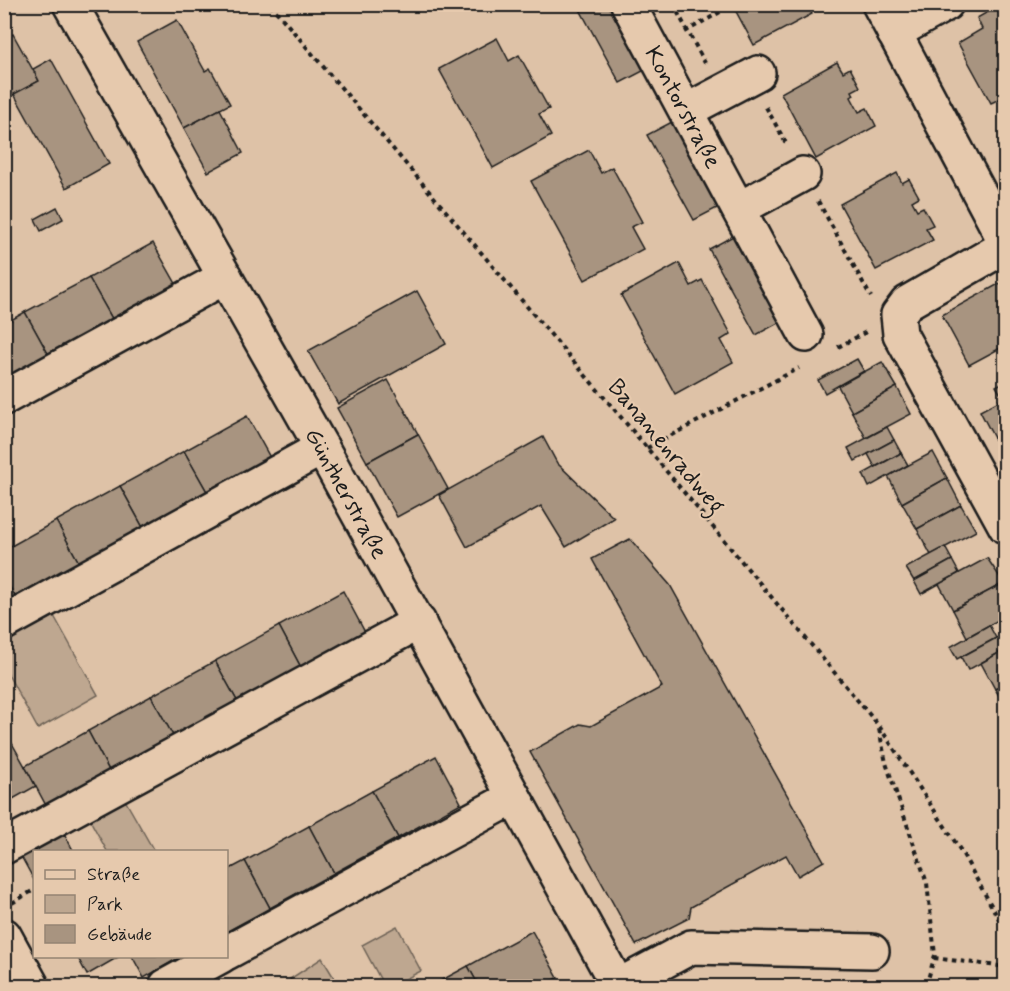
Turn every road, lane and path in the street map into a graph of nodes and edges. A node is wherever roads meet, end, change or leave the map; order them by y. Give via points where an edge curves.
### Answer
1 (70, 4) edge
2 (270, 4) edge
3 (628, 4) edge
4 (879, 4) edge
5 (946, 4) edge
6 (729, 7) dead end
7 (894, 33) junction
8 (652, 49) junction
9 (758, 73) dead end
10 (686, 111) junction
11 (803, 174) dead end
12 (994, 189) edge
13 (739, 209) junction
14 (1005, 245) edge
15 (225, 277) junction
16 (870, 330) dead end
17 (814, 350) junction
18 (4, 398) edge
19 (322, 448) junction
20 (647, 448) junction
21 (1005, 527) edge
22 (419, 622) junction
23 (4, 623) edge
24 (879, 726) junction
25 (514, 797) junction
26 (4, 847) edge
27 (33, 891) edge
28 (6, 921) edge
29 (1005, 932) edge
30 (872, 951) dead end
31 (228, 952) edge
32 (219, 958) edge
33 (934, 958) junction
34 (1005, 967) edge
35 (618, 986) edge
36 (32, 987) edge
37 (166, 987) edge
38 (926, 987) edge

1 - 15 street, Güntherstraße
2 - 20 path, Bananenradweg
3 - 8 street, Kontorstraße
4 - 7 street
5 - 7 street
6 - 8 path
7 - 12 street
8 - 10 street, Kontorstraße
9 - 10 street
10 - 13 street, Kontorstraße
11 - 13 street
12 - 14 street
13 - 17 street, Kontorstraße
14 - 21 street via 907,303 898,315 900,334
15 - 18 street
15 - 19 street, Güntherstraße
16 - 17 path
17 - 20 path
19 - 22 street, Güntherstraße
19 - 23 street
20 - 24 path, Bananenradweg
22 - 25 street, Güntherstraße
22 - 26 street
24 - 29 path, Bananenradweg via 961,851
24 - 33 path via 886,763 927,883
25 - 31 street
25 - 35 street, Güntherstraße
27 - 28 path
28 - 36 street
30 - 35 street via 691,947
32 - 37 street
33 - 34 path
33 - 38 path

